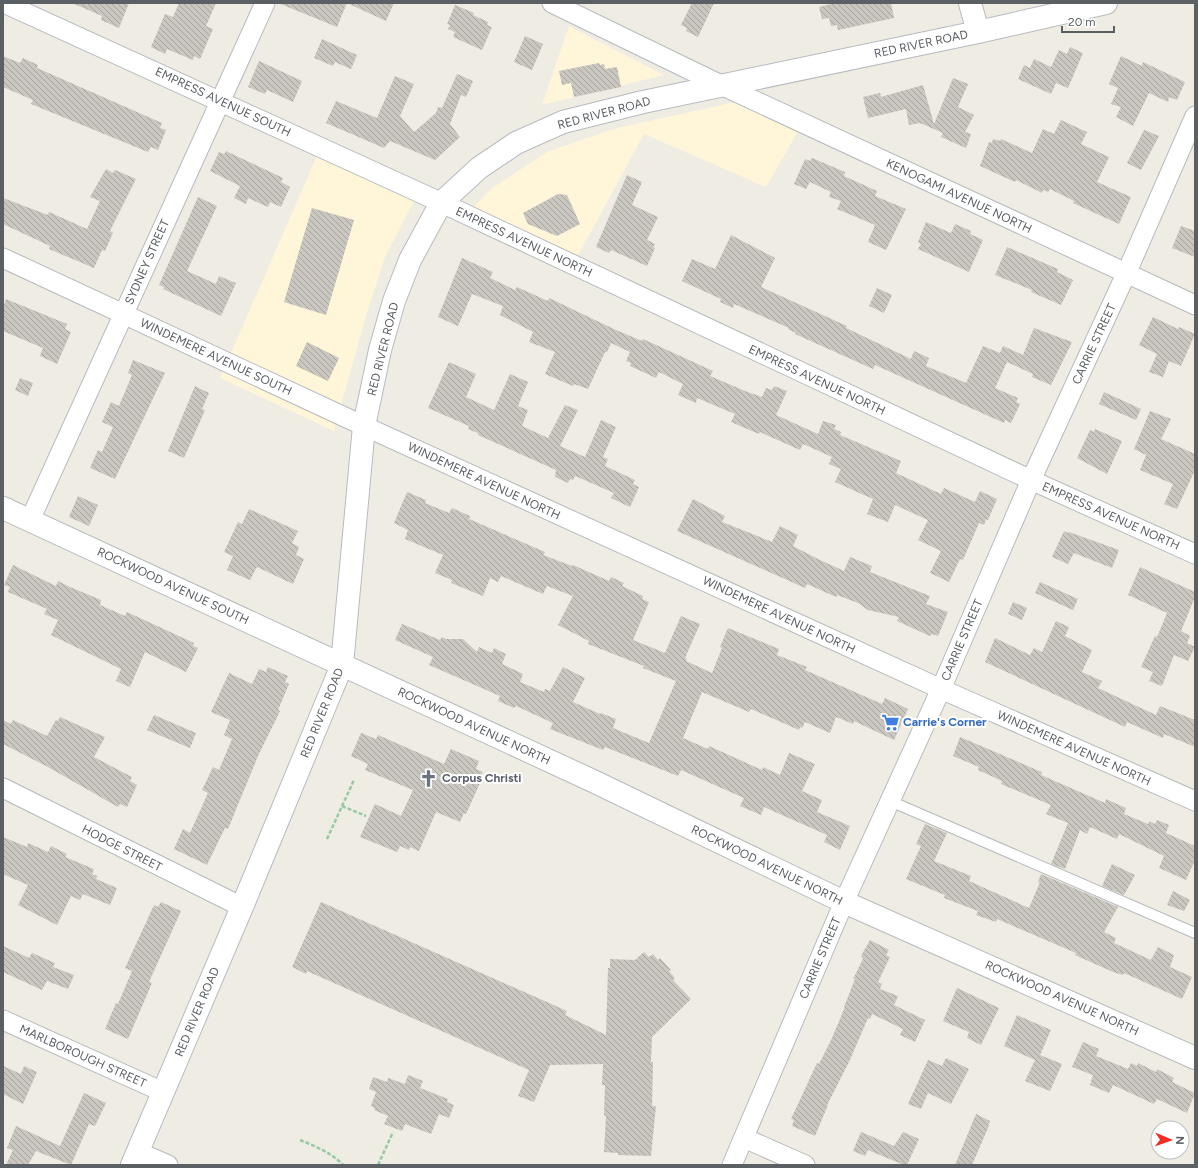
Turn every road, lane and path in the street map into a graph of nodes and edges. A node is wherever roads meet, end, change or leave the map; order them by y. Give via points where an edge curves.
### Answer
1 (4, 3) edge
2 (265, 3) edge
3 (552, 3) edge
4 (970, 3) edge
5 (1106, 3) edge
6 (978, 32) junction
7 (723, 86) junction
8 (220, 101) junction
9 (1195, 116) edge
10 (441, 203) junction
11 (3, 258) edge
12 (1126, 274) junction
13 (1195, 305) edge
14 (124, 314) junction
15 (364, 426) junction
16 (1031, 480) junction
17 (3, 508) edge
18 (30, 520) junction
19 (1195, 554) edge
20 (342, 665) junction
21 (941, 689) junction
22 (354, 780) dead end
23 (3, 788) edge
24 (890, 801) junction
25 (1195, 801) edge
26 (342, 806) junction
27 (366, 816) dead end
28 (327, 838) dead end
29 (844, 902) junction
30 (242, 907) junction
31 (1195, 933) edge
32 (3, 1020) edge
33 (1195, 1058) edge
34 (163, 1092) junction
35 (392, 1132) dead end
36 (744, 1138) junction
37 (300, 1140) dead end
38 (135, 1158) edge
39 (168, 1165) edge
40 (344, 1165) edge
41 (378, 1165) edge
42 (732, 1165) edge
43 (805, 1165) edge

1 - 8 street, EMPRESS AVENUE SOUTH
2 - 8 street, SYDNEY STREET
3 - 7 street, KENOGAMI AVENUE NORTH
4 - 6 main road
5 - 6 main road, RED RIVER ROAD
6 - 7 main road, RED RIVER ROAD
7 - 10 main road, RED RIVER ROAD via 563,122 516,143 479,168
7 - 12 street, KENOGAMI AVENUE NORTH
8 - 10 street, EMPRESS AVENUE SOUTH
8 - 14 street, SYDNEY STREET
9 - 12 street, CARRIE STREET
10 - 15 main road, RED RIVER ROAD via 410,260 394,301 380,350
10 - 16 street, EMPRESS AVENUE NORTH
11 - 14 street, WINDEMERE AVENUE SOUTH
12 - 13 street, KENOGAMI AVENUE NORTH
12 - 16 street, CARRIE STREET
14 - 15 street, WINDEMERE AVENUE SOUTH
14 - 18 street, SYDNEY STREET
15 - 20 main road, RED RIVER ROAD
15 - 21 street, WINDEMERE AVENUE NORTH
16 - 19 street, EMPRESS AVENUE NORTH
16 - 21 street, CARRIE STREET
17 - 18 main road, ROCKWOOD AVENUE SOUTH
18 - 20 main road, ROCKWOOD AVENUE SOUTH
20 - 29 main road, ROCKWOOD AVENUE NORTH via 593,781
20 - 30 main road, RED RIVER ROAD
21 - 24 street, CARRIE STREET
21 - 25 street, WINDEMERE AVENUE NORTH
22 - 26 path
23 - 30 street, HODGE STREET
24 - 29 street, CARRIE STREET
24 - 31 lane
26 - 27 path
26 - 28 path
29 - 33 main road, ROCKWOOD AVENUE NORTH
29 - 36 street, CARRIE STREET
30 - 34 main road, RED RIVER ROAD
32 - 34 street, MARLBOROUGH STREET
34 - 38 main road, RED RIVER ROAD
35 - 41 path
36 - 42 street, CARRIE STREET
36 - 43 street
37 - 40 path via 315,1146
38 - 39 street

